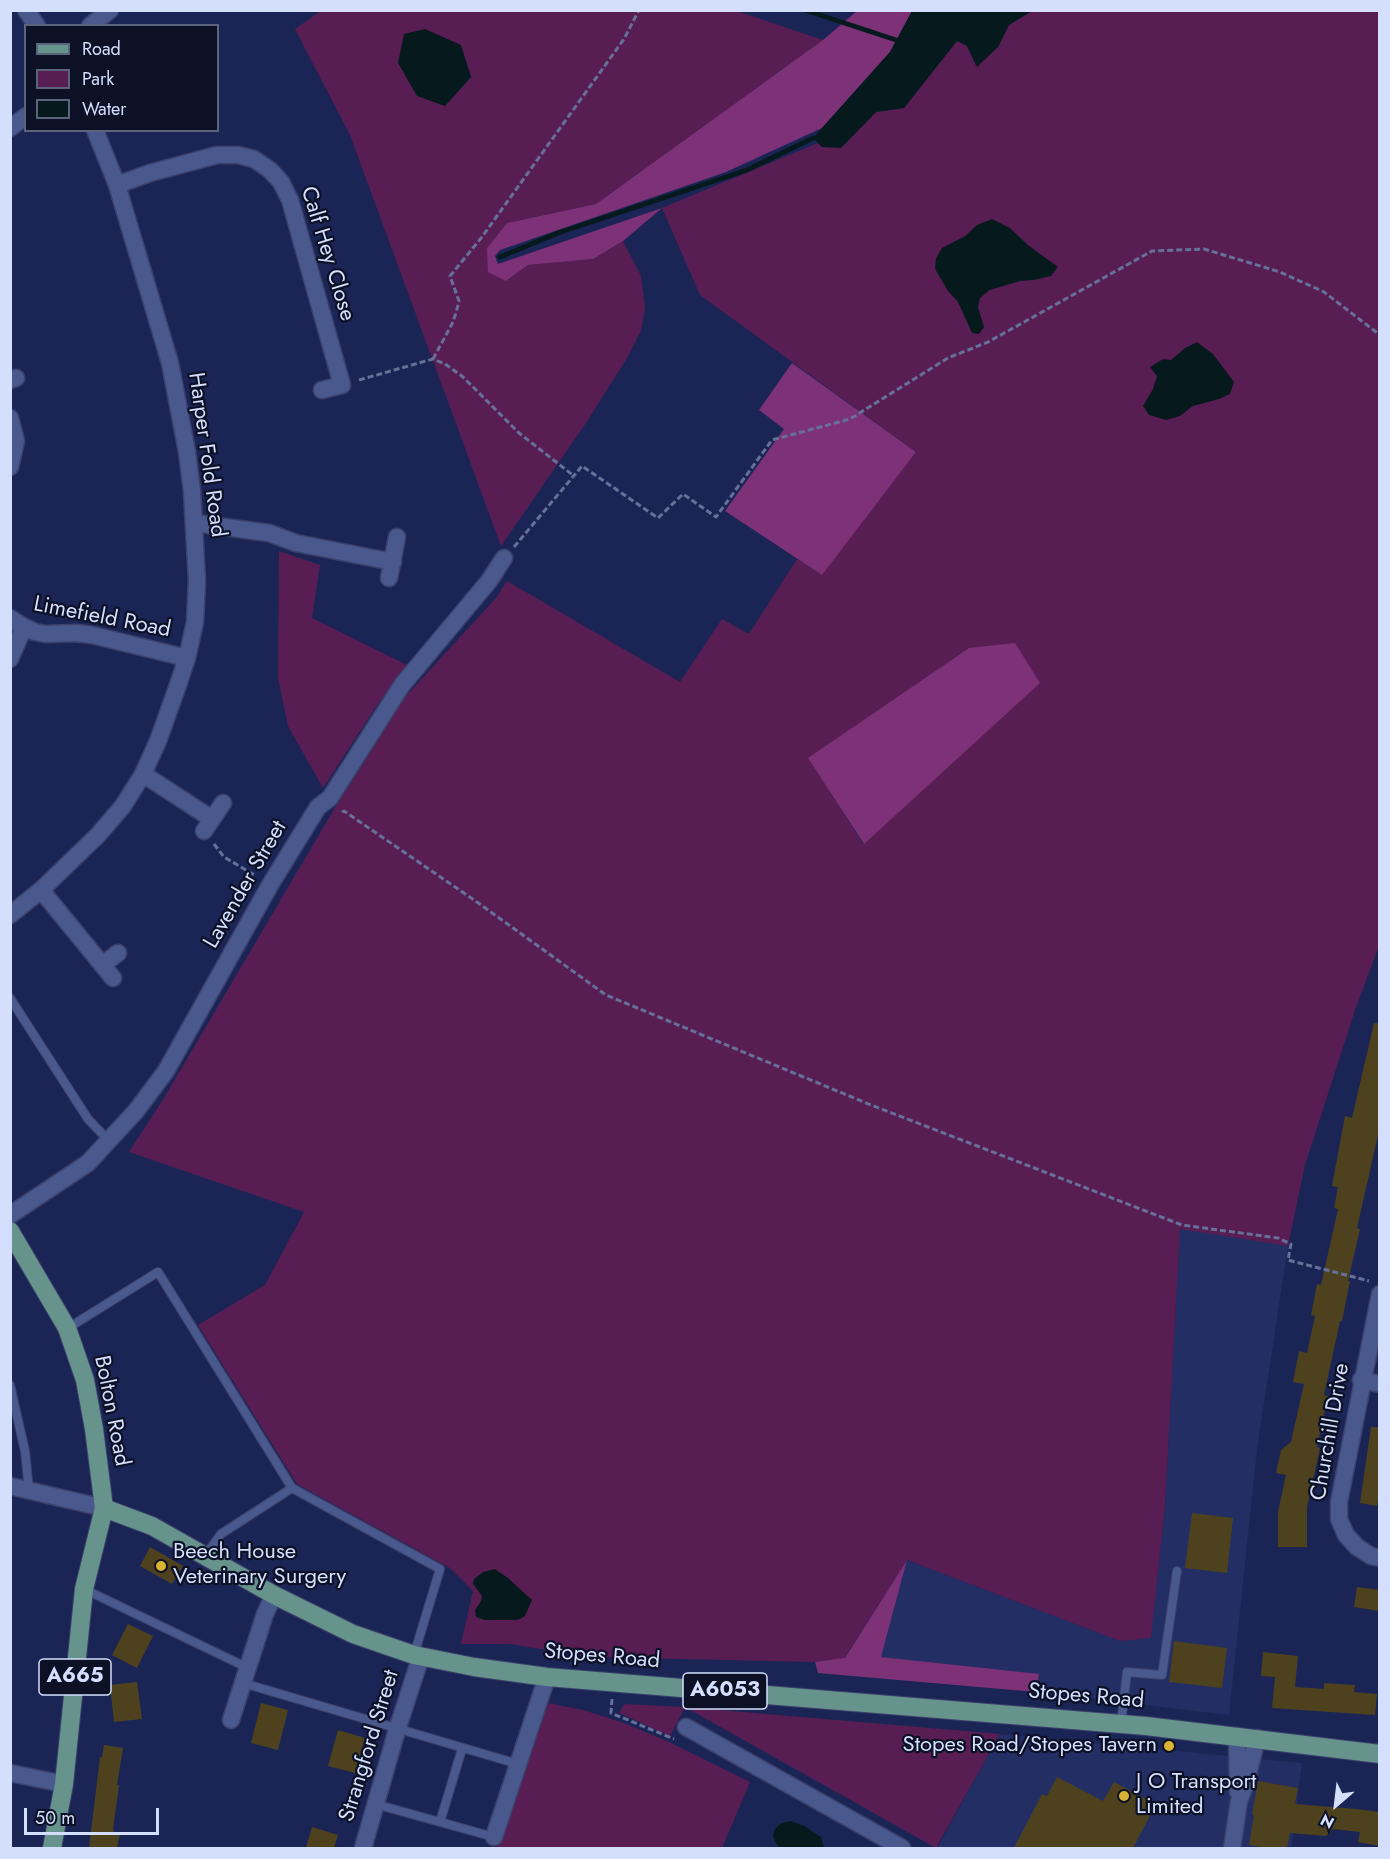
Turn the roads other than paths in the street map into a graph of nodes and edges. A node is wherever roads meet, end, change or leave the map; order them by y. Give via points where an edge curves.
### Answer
1 (26, 10) edge
2 (110, 10) edge
3 (36, 24) edge
4 (92, 24) edge
5 (24, 118) edge
6 (10, 128) edge
7 (96, 132) edge
8 (117, 185) junction
9 (322, 390) dead end
10 (10, 418) edge
11 (10, 467) edge
12 (195, 523) junction
13 (397, 537) dead end
14 (504, 558) road end
15 (17, 623) edge
16 (187, 658) junction
17 (10, 659) edge
18 (143, 774) junction
19 (223, 802) dead end
20 (41, 890) junction
21 (10, 915) edge
22 (118, 953) dead end
23 (102, 965) junction
24 (113, 978) dead end
25 (10, 998) edge
26 (109, 1142) junction
27 (10, 1215) edge
28 (10, 1231) edge
29 (1380, 1294) edge
30 (67, 1328) junction
31 (1361, 1380) junction
32 (1380, 1384) edge
33 (10, 1385) edge
34 (10, 1486) edge
35 (292, 1488) junction
36 (29, 1490) junction
37 (104, 1508) junction
38 (205, 1556) junction
39 (1380, 1558) edge
40 (1177, 1571) dead end
41 (84, 1589) junction
42 (274, 1595) junction
43 (417, 1655) junction
44 (245, 1676) junction
45 (547, 1677) junction
46 (231, 1720) dead end
47 (1121, 1724) junction
48 (686, 1727) road end
49 (397, 1730) junction
50 (1238, 1736) junction
51 (1257, 1738) junction
52 (462, 1749) junction
53 (1380, 1754) edge
54 (518, 1764) junction
55 (10, 1773) edge
56 (64, 1784) junction
57 (1239, 1802) junction
58 (375, 1804) junction
59 (440, 1822) junction
60 (494, 1836) joint
61 (52, 1848) edge
62 (363, 1848) edge
63 (902, 1848) edge
64 (1232, 1848) edge

1 - 3 street
2 - 4 street
5 - 6 street
7 - 8 street, Harper Fold Road
8 - 9 street, Calf Hey Close via 217,155 254,159 270,170 290,200 342,385
8 - 12 street, Harper Fold Road via 170,363 187,452
10 - 11 street via 16,441
12 - 13 street via 269,533 391,570
12 - 16 street, Harper Fold Road via 197,592
14 - 26 street, Lavender Street via 402,685 330,798 318,807 166,1071
15 - 16 street, Limefield Road via 35,632 92,635
15 - 17 street
16 - 18 street, Harper Fold Road
18 - 19 street via 208,825
18 - 20 street, Harper Fold Road via 98,835
20 - 21 street, Harper Fold Road
20 - 23 street
22 - 23 street
23 - 24 street
25 - 26 lane via 88,1119
26 - 27 street, Lavender Street via 88,1162
28 - 30 main road, Bolton Road / A665
29 - 31 street, Churchill Drive
30 - 35 lane via 158,1272
30 - 37 main road, Bolton Road / A665 via 86,1380
31 - 32 street
31 - 39 street, Churchill Drive via 1339,1519 1357,1547
33 - 36 lane via 25,1451
34 - 36 street
35 - 38 lane via 221,1534
35 - 43 lane via 440,1569
36 - 37 street
37 - 38 main road, Stopes Road / A6053 via 152,1526
37 - 41 main road, A665
38 - 42 main road, Stopes Road / A6053
40 - 47 lane via 1162,1675 1127,1672
41 - 44 lane
41 - 56 main road, A665
42 - 43 main road, Stopes Road / A6053 via 353,1634
42 - 44 street
43 - 45 main road, Stopes Road / A6053
43 - 49 street, Strangford Street
44 - 46 street
44 - 49 lane
45 - 47 main road, Stopes Road / A6053
45 - 54 street
47 - 50 main road, Stopes Road / A6053
48 - 63 street
49 - 52 lane
49 - 58 street, Strangford Street
50 - 51 main road, Stopes Road / A6053
50 - 57 street
51 - 53 main road, Stopes Road / A6053
51 - 57 street
52 - 54 lane
52 - 59 lane
54 - 60 street
55 - 56 street
56 - 61 main road, A665
57 - 64 street
58 - 59 lane
58 - 62 street, Strangford Street
59 - 60 lane

